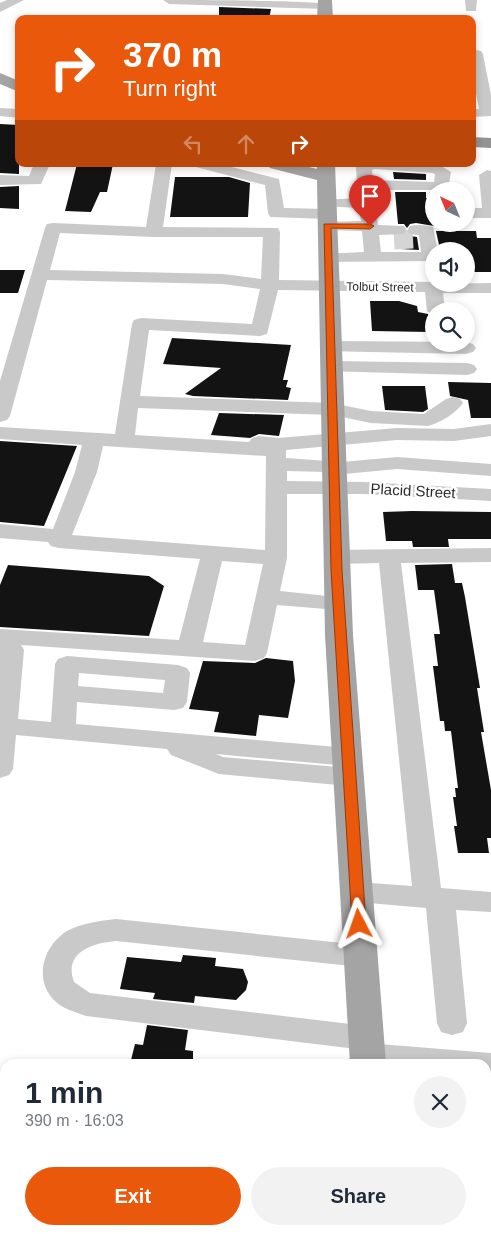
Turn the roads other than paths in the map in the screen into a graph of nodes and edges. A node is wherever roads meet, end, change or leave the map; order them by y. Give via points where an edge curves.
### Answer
1 (18, 0) edge
2 (169, 0) edge
3 (0, 8) edge
4 (325, 9) edge
5 (197, 12) dead end
6 (476, 54) edge
7 (0, 78) edge
8 (0, 87) edge
9 (15, 87) edge
10 (15, 89) edge
11 (15, 89) edge
12 (478, 90) edge
13 (0, 91) edge
14 (4, 112) dead end
15 (15, 113) edge
16 (484, 117) edge
17 (476, 142) edge
18 (491, 142) edge
19 (476, 153) edge
20 (491, 153) edge
21 (41, 167) edge
22 (164, 167) edge
23 (214, 167) edge
24 (301, 167) edge
25 (326, 170) edge
26 (488, 175) dead end
27 (0, 180) edge
28 (365, 185) dead end
29 (366, 203) junction
30 (475, 212) edge
31 (490, 213) edge
32 (327, 214) junction
33 (370, 228) junction
34 (154, 232) junction
35 (401, 254) junction
36 (373, 257) junction
37 (328, 258) junction
38 (40, 275) junction
39 (270, 285) junction
40 (329, 286) junction
41 (398, 287) junction
42 (425, 288) edge
43 (475, 288) edge
44 (491, 288) edge
45 (425, 351) edge
46 (331, 357) junction
47 (467, 369) dead end
48 (129, 402) junction
49 (453, 403) dead end
50 (332, 409) junction
51 (0, 416) edge
52 (491, 430) edge
53 (0, 433) edge
54 (397, 434) junction
55 (94, 439) junction
56 (333, 440) junction
57 (124, 441) junction
58 (154, 443) junction
59 (397, 463) junction
60 (276, 464) junction
61 (491, 470) edge
62 (334, 474) junction
63 (276, 486) junction
64 (491, 495) edge
65 (0, 531) edge
66 (61, 536) junction
67 (213, 553) junction
68 (491, 555) edge
69 (336, 556) junction
70 (276, 558) junction
71 (390, 563) dead end
72 (268, 597) junction
73 (338, 603) junction
74 (0, 636) edge
75 (0, 648) edge
76 (189, 648) junction
77 (65, 693) dead end
78 (2, 726) edge
79 (63, 731) junction
80 (348, 767) junction
81 (0, 769) edge
82 (356, 892) junction
83 (434, 898) junction
84 (491, 902) edge
85 (361, 956) junction
86 (452, 1023) dead end
87 (368, 1053) edge
88 (409, 1059) edge

1 - 3 street
2 - 4 street
4 - 5 street
6 - 12 street
7 - 9 main road
8 - 10 main road
11 - 13 main road
12 - 16 street
14 - 15 street
17 - 18 highway
19 - 20 highway
21 - 27 street via 35,181
22 - 34 street
23 - 32 street via 273,182 276,213
24 - 25 main road
25 - 32 main road
26 - 31 street
28 - 29 street
29 - 32 street
29 - 33 street
30 - 31 street
32 - 33 street
32 - 37 main road
33 - 35 street via 427,230 430,257
33 - 36 street
34 - 38 street via 53,228
34 - 39 street via 272,232
35 - 36 street
35 - 41 street
36 - 37 street
37 - 40 main road
38 - 39 street, Tolbut Street via 223,279
38 - 51 street
39 - 40 street, Tolbut Street
39 - 48 street via 260,330 141,324
40 - 41 street, Tolbut Street
40 - 46 main road
41 - 42 street, Tolbut Street
43 - 44 street, Tolbut Street
45 - 46 street
46 - 47 street
46 - 50 main road
48 - 50 street
48 - 57 street
49 - 50 street via 428,420 371,417
50 - 56 main road
52 - 54 street via 454,435
53 - 55 street
54 - 56 street
54 - 59 street
55 - 57 street
55 - 66 street via 86,472
56 - 58 street via 278,444 190,438
56 - 62 main road
57 - 58 street
58 - 60 street via 276,450
59 - 61 street
59 - 62 street
60 - 62 street
60 - 63 street
62 - 63 street
62 - 64 street, Placid Street
62 - 69 main road
63 - 70 street
65 - 66 street
66 - 67 street via 59,541
67 - 70 street
67 - 76 street
68 - 69 street
69 - 73 main road
70 - 72 street
71 - 83 street
72 - 73 street
72 - 76 street via 255,653
73 - 80 main road
74 - 76 street
75 - 78 street via 12,650
77 - 79 street
78 - 79 street
78 - 81 street
79 - 80 street via 160,740 219,765
80 - 82 main road
82 - 83 street
82 - 85 main road
83 - 84 street
83 - 86 street
85 - 87 main road
85 - 87 street via 101,931 72,942 57,965 57,977 72,998 86,1004
87 - 88 street

